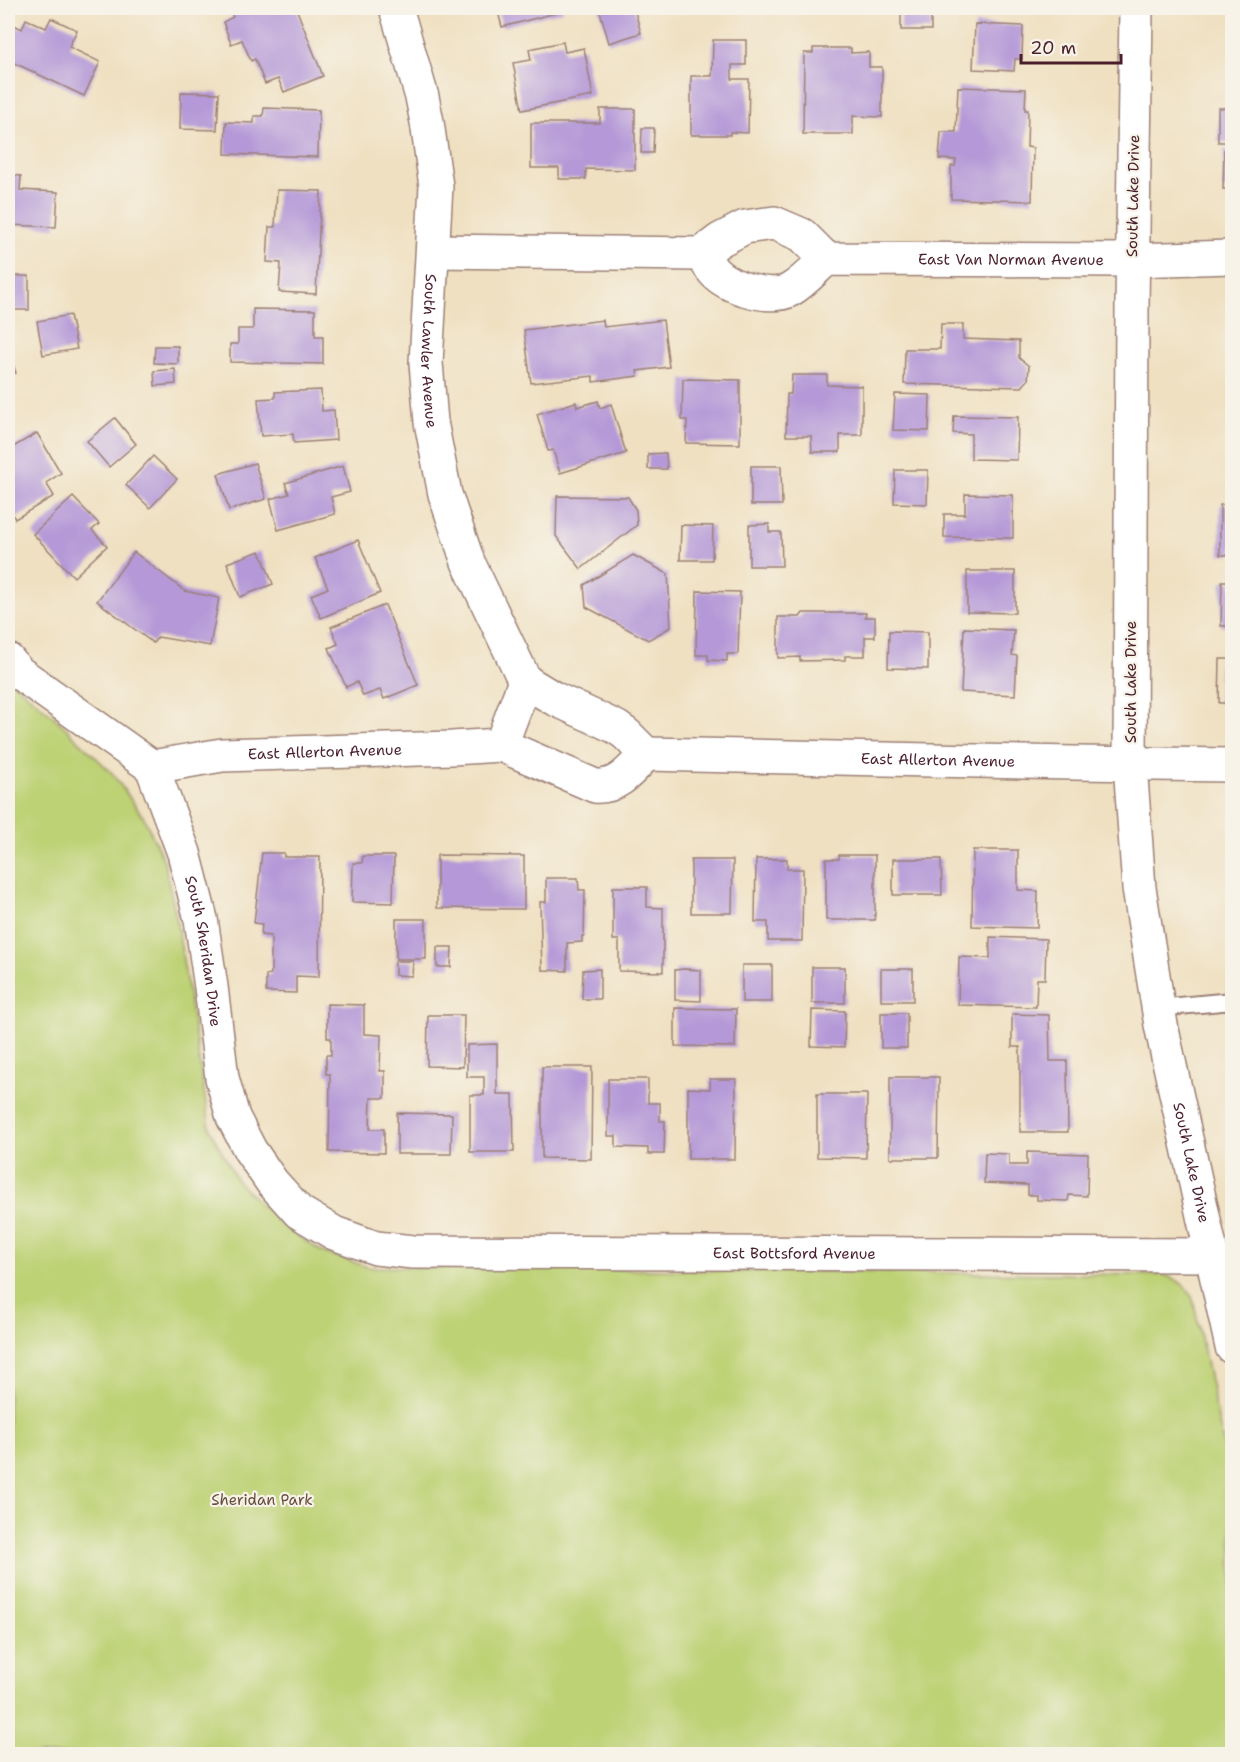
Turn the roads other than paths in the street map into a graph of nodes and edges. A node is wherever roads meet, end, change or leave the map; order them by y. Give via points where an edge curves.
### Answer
1 (396, 8) edge
2 (1136, 8) edge
3 (434, 251) junction
4 (701, 254) junction
5 (1233, 257) edge
6 (825, 259) junction
7 (1132, 260) junction
8 (8, 660) edge
9 (525, 681) junction
10 (501, 745) junction
11 (646, 754) junction
12 (1130, 764) junction
13 (1233, 765) edge
14 (152, 767) junction
15 (1233, 1001) edge
16 (1158, 1008) junction
17 (376, 1248) joint
18 (1212, 1255) junction
19 (1233, 1347) edge

1 - 3 street, South Lawler Avenue via 427,122 436,186
2 - 7 street, South Lake Drive
3 - 4 street
3 - 9 street, South Lawler Avenue via 426,363 431,422 445,494 468,562
4 - 6 street via 745,227 774,223 802,236
4 - 6 street via 716,274 740,288 764,294 787,291
5 - 7 street, East Van Norman Avenue
6 - 7 street, East Van Norman Avenue
7 - 12 street, South Lake Drive
8 - 14 street via 18,672
9 - 10 street
9 - 11 street via 616,726
10 - 11 street, East Allerton Avenue via 595,786 611,785 621,779
10 - 14 street, East Allerton Avenue via 222,755
11 - 12 street, East Allerton Avenue
12 - 13 street, East Allerton Avenue
12 - 16 street, South Lake Drive via 1139,888
14 - 17 street, South Sheridan Drive via 184,853 201,918 222,1077 232,1117 249,1150 299,1212 334,1233
15 - 16 lane
16 - 18 street, South Lake Drive
17 - 18 street, East Bottsford Avenue via 413,1252
18 - 19 street, South Lake Drive

